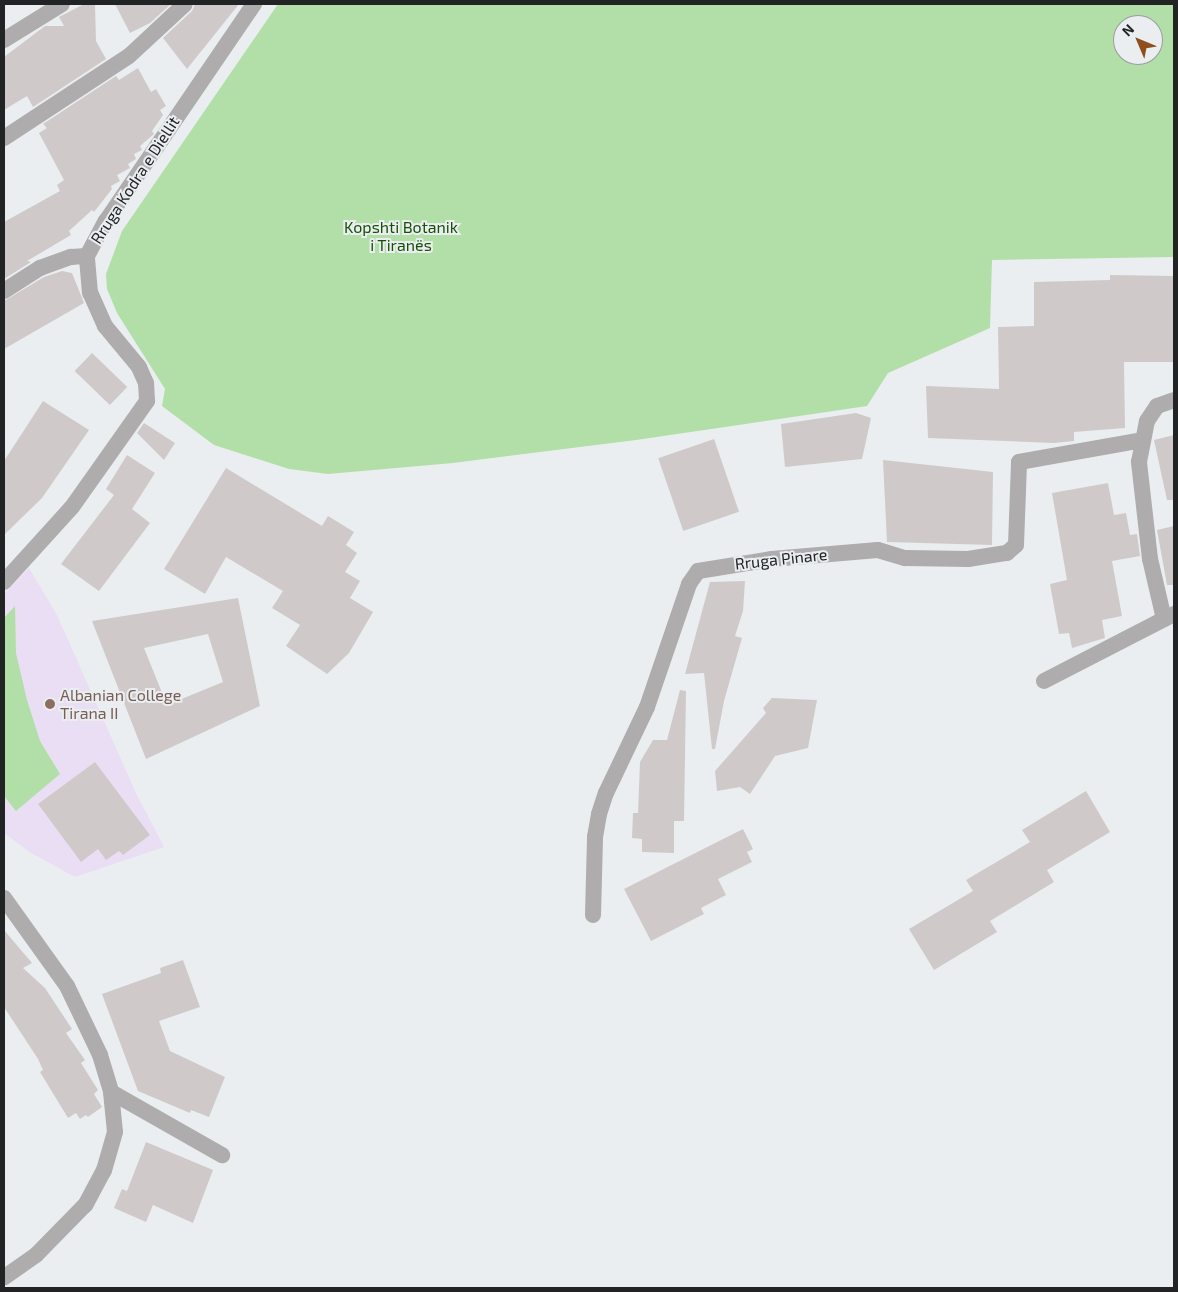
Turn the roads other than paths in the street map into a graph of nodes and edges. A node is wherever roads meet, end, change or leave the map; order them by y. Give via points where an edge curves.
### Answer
1 (62, 4) edge
2 (185, 4) edge
3 (254, 4) edge
4 (4, 40) edge
5 (4, 138) edge
6 (87, 256) junction
7 (4, 290) edge
8 (1174, 400) edge
9 (1142, 440) junction
10 (4, 582) edge
11 (1169, 617) edge
12 (1044, 681) dead end
13 (4, 898) edge
14 (593, 915) dead end
15 (111, 1092) junction
16 (222, 1155) dead end
17 (4, 1277) edge

1 - 4 street
2 - 5 street via 129,56
3 - 6 street, Rruga Kodra e Diellit via 106,221
6 - 7 street via 71,257 40,268
6 - 10 street, Rruga Kodra e Diellit via 90,293 105,326 139,367 146,383 147,401 72,507
8 - 9 street via 1157,406 1147,421
9 - 11 street via 1139,462 1146,529
9 - 14 street, Rruga Pinare via 1019,462 1016,545 1008,553 968,559 904,558 878,550 772,559 698,571 689,584 647,708 599,814 595,837
11 - 12 street
13 - 15 street via 67,986 100,1055
15 - 16 street
15 - 17 street via 114,1132 104,1170 85,1205 43,1248

